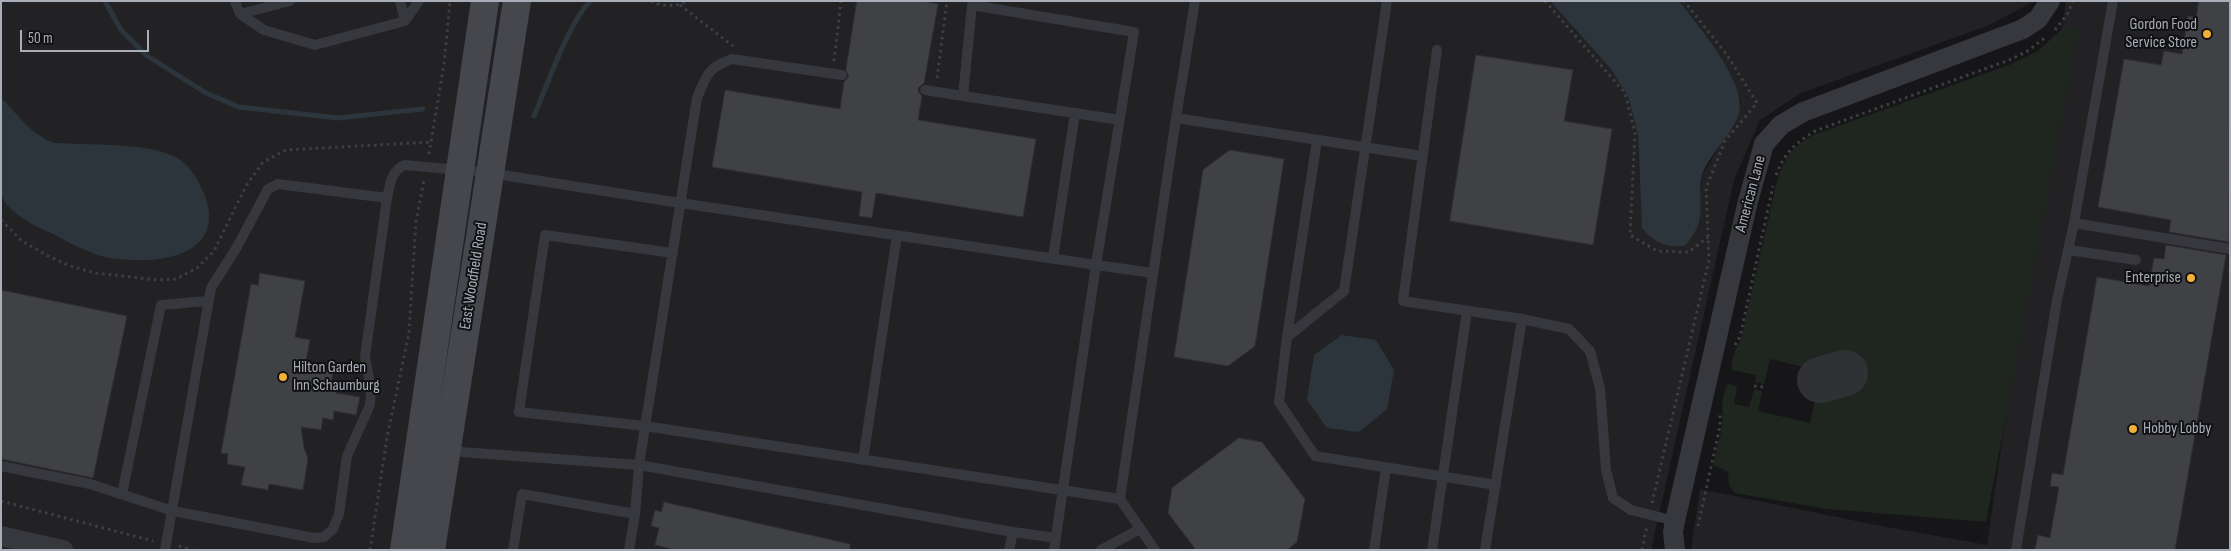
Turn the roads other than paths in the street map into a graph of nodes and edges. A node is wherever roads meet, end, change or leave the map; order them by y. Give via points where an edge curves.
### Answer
1 (235, 1) edge
2 (290, 1) edge
3 (400, 1) edge
4 (419, 1) edge
5 (485, 1) edge
6 (517, 1) edge
7 (1195, 1) edge
8 (1387, 1) edge
9 (2050, 1) edge
10 (2113, 1) edge
11 (240, 14) junction
12 (406, 21) junction
13 (1437, 50) dead end
14 (837, 75) road end
15 (926, 90) dead end
16 (963, 96) junction
17 (1075, 113) junction
18 (1176, 118) junction
19 (1120, 120) junction
20 (1317, 140) junction
21 (1366, 147) junction
22 (1422, 156) junction
23 (460, 170) junction
24 (490, 173) junction
25 (387, 198) junction
26 (680, 203) junction
27 (2074, 223) junction
28 (897, 235) junction
29 (2230, 249) edge
30 (2068, 250) junction
31 (672, 253) junction
32 (1052, 258) junction
33 (2136, 260) dead end
34 (1096, 265) junction
35 (1153, 273) junction
36 (208, 301) junction
37 (1467, 311) junction
38 (1522, 319) junction
39 (1287, 337) junction
40 (645, 426) junction
41 (447, 451) junction
42 (863, 460) junction
43 (639, 465) junction
44 (1, 466) edge
45 (1386, 468) junction
46 (1443, 477) junction
47 (1496, 485) junction
48 (1063, 491) junction
49 (122, 494) junction
50 (1120, 499) junction
51 (173, 511) junction
52 (635, 514) junction
53 (1140, 529) junction
54 (1013, 532) junction
55 (1674, 534) edge
56 (1, 536) edge
57 (1056, 538) junction
58 (166, 547) edge
59 (63, 550) edge
60 (404, 550) edge
61 (431, 550) edge
62 (513, 550) edge
63 (629, 550) edge
64 (1009, 550) edge
65 (1054, 550) edge
66 (1101, 550) edge
67 (1155, 550) edge
68 (1374, 550) edge
69 (1432, 550) edge
70 (1485, 550) edge
71 (1660, 550) edge
72 (2016, 550) edge

1 - 11 lane
2 - 11 lane
3 - 12 lane
4 - 12 lane
5 - 23 street, East Woodfield Road
6 - 24 street, East Woodfield Road
7 - 18 lane
8 - 21 lane
9 - 55 street, American Lane via 2038,19 2023,29 1803,112 1781,125 1764,144 1748,201
10 - 27 lane
11 - 12 lane via 264,30 315,45
13 - 22 lane
14 - 26 lane via 732,59 710,69 697,98
15 - 16 lane
16 - 17 lane
16 - 19 lane via 972,5 1134,32
17 - 19 lane
17 - 32 lane
18 - 20 lane
18 - 35 lane
19 - 34 lane
20 - 21 lane
20 - 39 lane
21 - 22 lane
21 - 39 lane via 1344,291
22 - 37 lane via 1403,301
23 - 24 lane
23 - 25 lane via 405,165 392,176
23 - 60 street, East Woodfield Road
24 - 26 lane
24 - 41 street, East Woodfield Road
25 - 36 lane via 278,184 268,189 211,288
25 - 51 lane via 365,356 372,390 370,404 347,456 339,514 333,529 324,537 314,538
26 - 28 lane
26 - 31 lane
27 - 29 lane
27 - 30 lane
28 - 32 lane
28 - 42 lane
30 - 33 lane
30 - 72 lane
31 - 40 lane
31 - 40 lane via 545,235 519,412
32 - 34 lane
34 - 35 lane
34 - 48 lane
35 - 50 lane
36 - 49 lane via 161,305
36 - 51 lane
37 - 38 lane
37 - 46 lane
38 - 47 lane
38 - 55 lane via 1569,329 1590,351 1600,388 1606,470 1614,498 1631,510 1649,514
39 - 45 lane via 1279,402 1315,456
40 - 42 lane
40 - 43 lane
41 - 43 lane
41 - 61 street, East Woodfield Road
42 - 48 lane
43 - 52 lane
43 - 54 lane
44 - 49 lane via 90,484
45 - 46 lane
45 - 68 lane
46 - 47 lane
46 - 69 lane
47 - 70 lane
48 - 50 lane
48 - 57 lane
49 - 51 lane
50 - 53 lane
51 - 58 lane
52 - 62 lane via 522,494
52 - 63 lane
53 - 66 lane
53 - 67 lane
54 - 57 lane
54 - 64 lane
55 - 71 street, American Lane
56 - 59 street
57 - 65 lane

